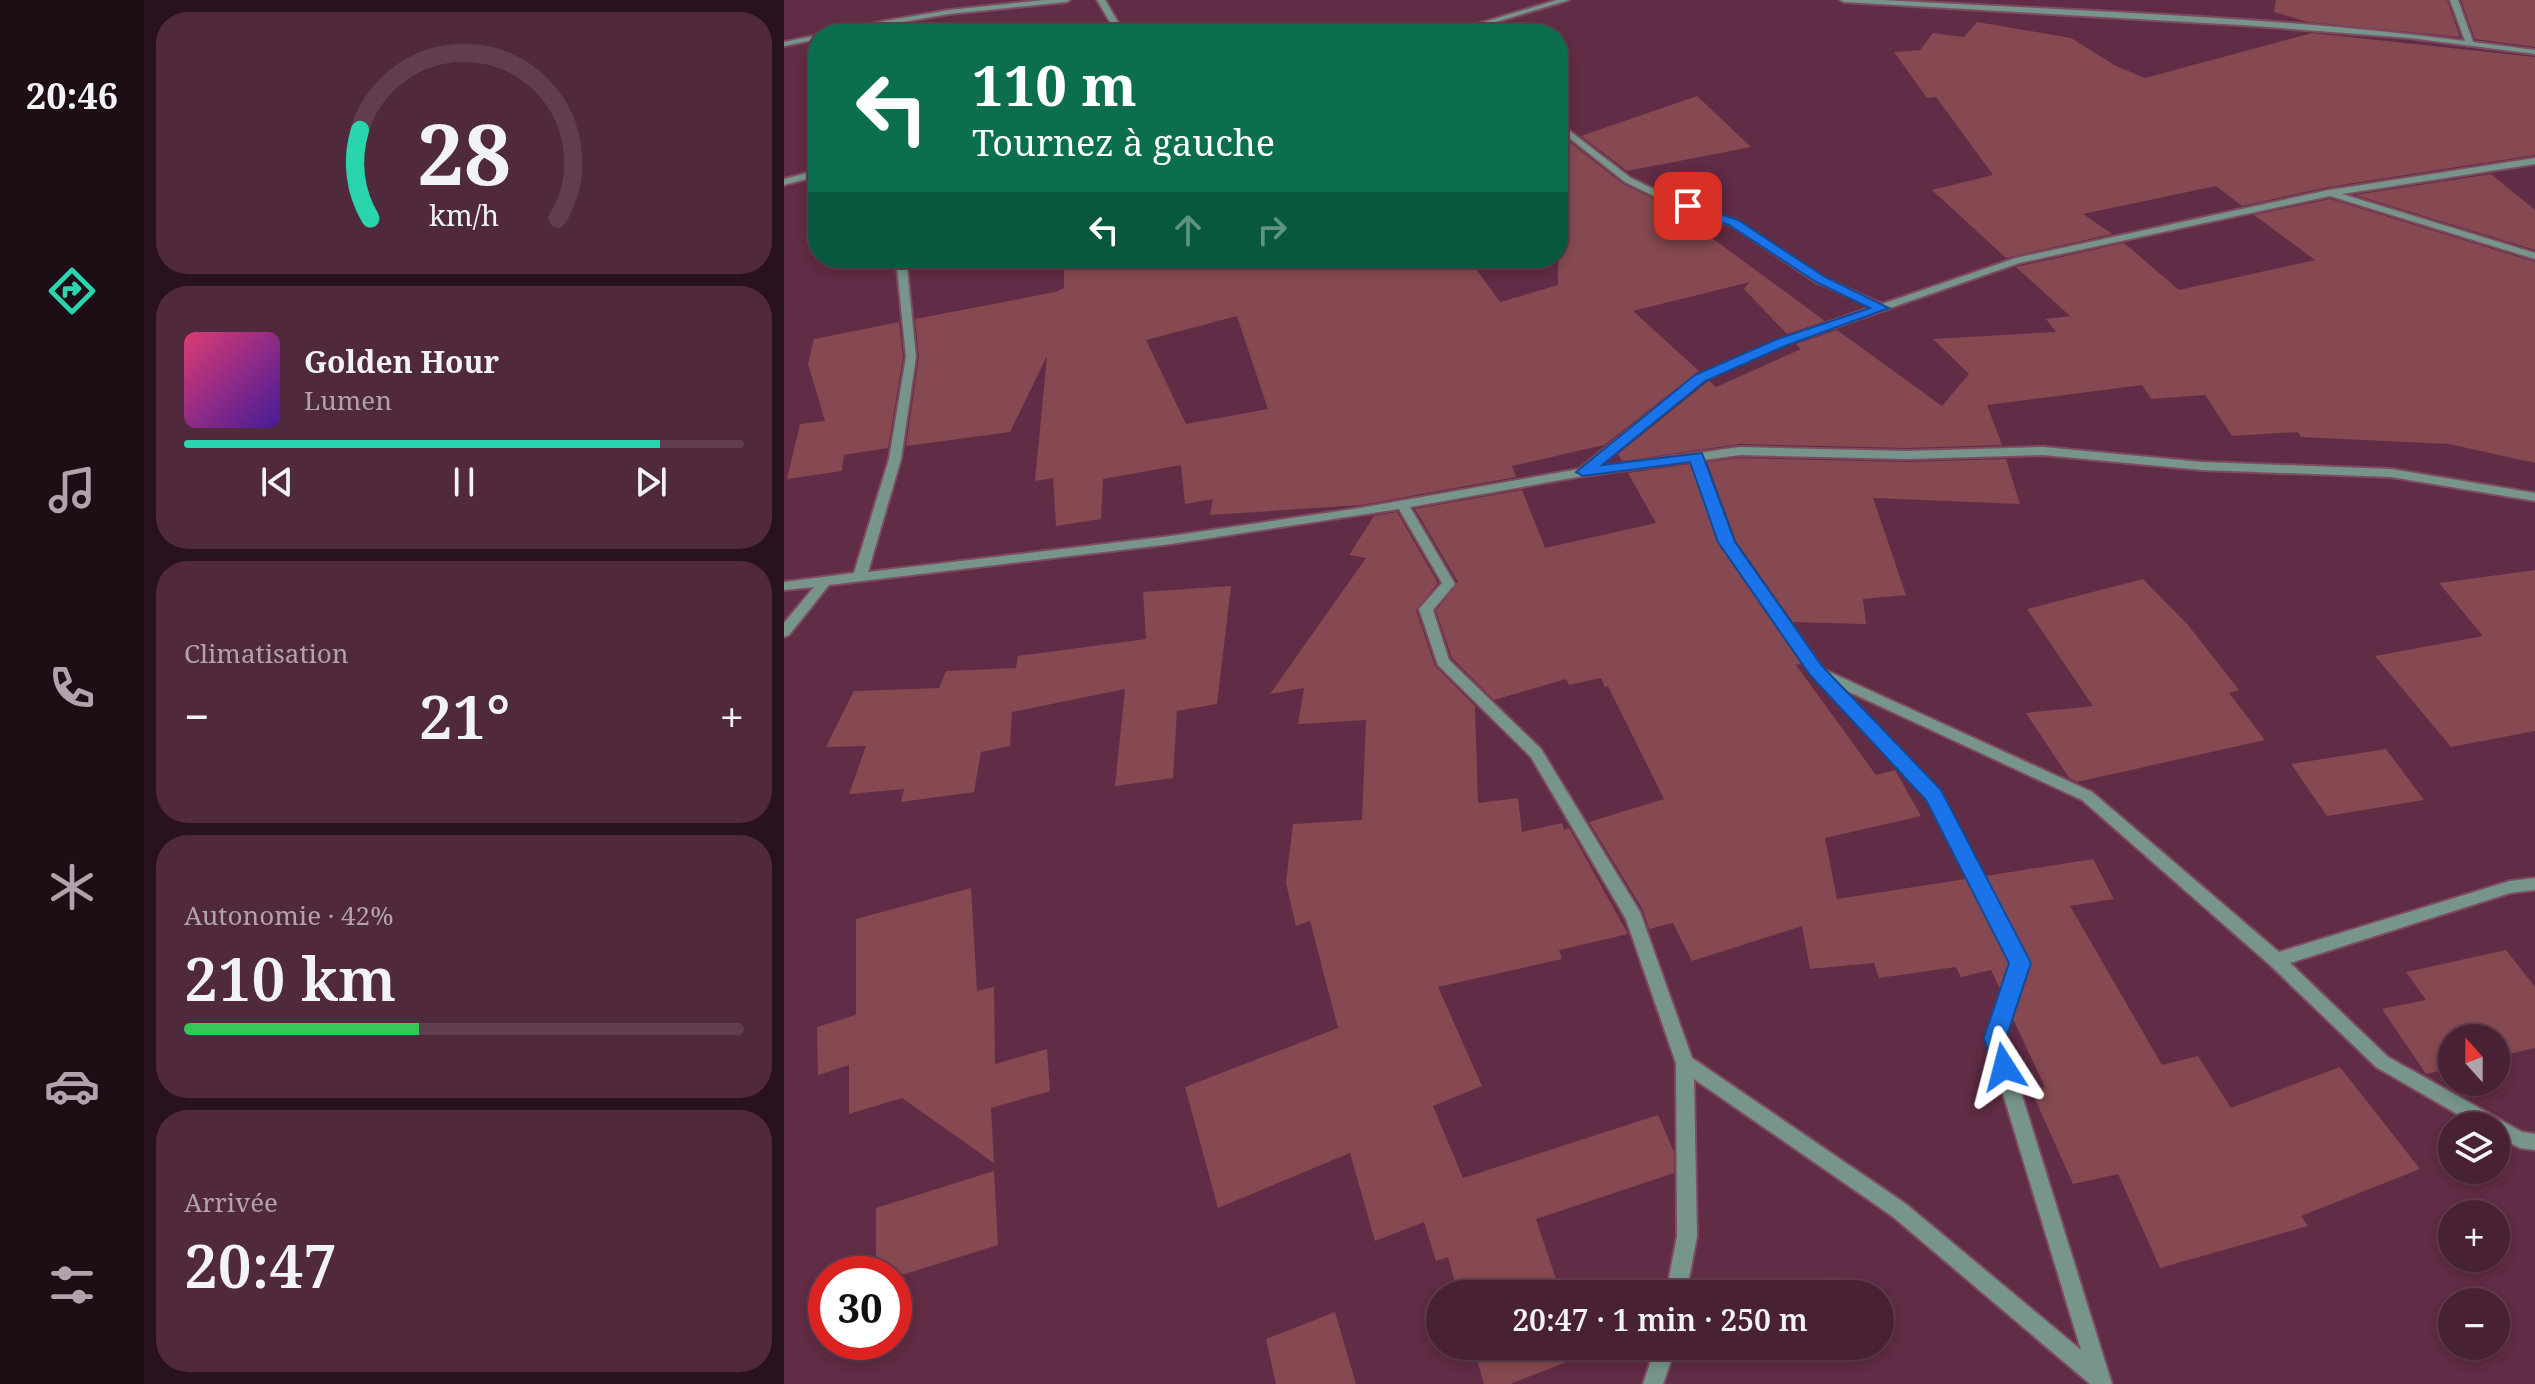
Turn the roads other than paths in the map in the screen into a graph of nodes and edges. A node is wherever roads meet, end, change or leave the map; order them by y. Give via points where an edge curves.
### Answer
1 (1066, 0) edge
2 (1101, 0) edge
3 (1565, 0) edge
4 (1844, 0) edge
5 (2454, 0) edge
6 (884, 23) joint
7 (879, 24) edge
8 (1115, 24) edge
9 (1482, 24) edge
10 (808, 39) edge
11 (784, 44) edge
12 (2470, 44) junction
13 (2535, 52) edge
14 (1568, 133) edge
15 (2535, 161) edge
16 (808, 176) edge
17 (784, 182) edge
18 (2329, 193) junction
19 (2535, 256) edge
20 (902, 268) edge
21 (1882, 308) junction
22 (1696, 457) junction
23 (1583, 472) junction
24 (2535, 497) edge
25 (1402, 504) junction
26 (860, 576) junction
27 (826, 580) junction
28 (784, 586) edge
29 (784, 632) edge
30 (1816, 670) junction
31 (2535, 884) edge
32 (2276, 960) junction
33 (1685, 1063) junction
34 (2470, 1112) edge
35 (2510, 1134) edge
36 (2535, 1142) edge
37 (1679, 1280) edge
38 (1661, 1360) edge
39 (2101, 1382) edge
40 (1653, 1384) edge

1 - 6 street
2 - 8 street
3 - 9 street
4 - 12 street via 2241,23
5 - 12 street
6 - 7 street
10 - 11 street
12 - 13 street
14 - 21 street via 1628,180 1734,223 1820,280
15 - 18 street
16 - 17 street
18 - 19 street
18 - 21 street via 2016,261
20 - 26 street via 911,357 895,459
21 - 23 street via 1700,378
22 - 23 street
22 - 24 street via 1740,451 2043,451 2202,466 2391,473
22 - 30 street via 1727,542
23 - 25 street
25 - 26 street via 1171,540
25 - 33 street via 1449,584 1426,609 1443,662 1536,753 1634,917
26 - 27 street
27 - 28 street
27 - 29 street
30 - 32 street via 2087,796
30 - 39 street via 1934,795 2020,963 1995,1038
31 - 32 street via 2510,887
32 - 34 street via 2382,1062
33 - 37 street via 1687,1236
33 - 39 street via 1899,1210
35 - 36 street
38 - 40 street

